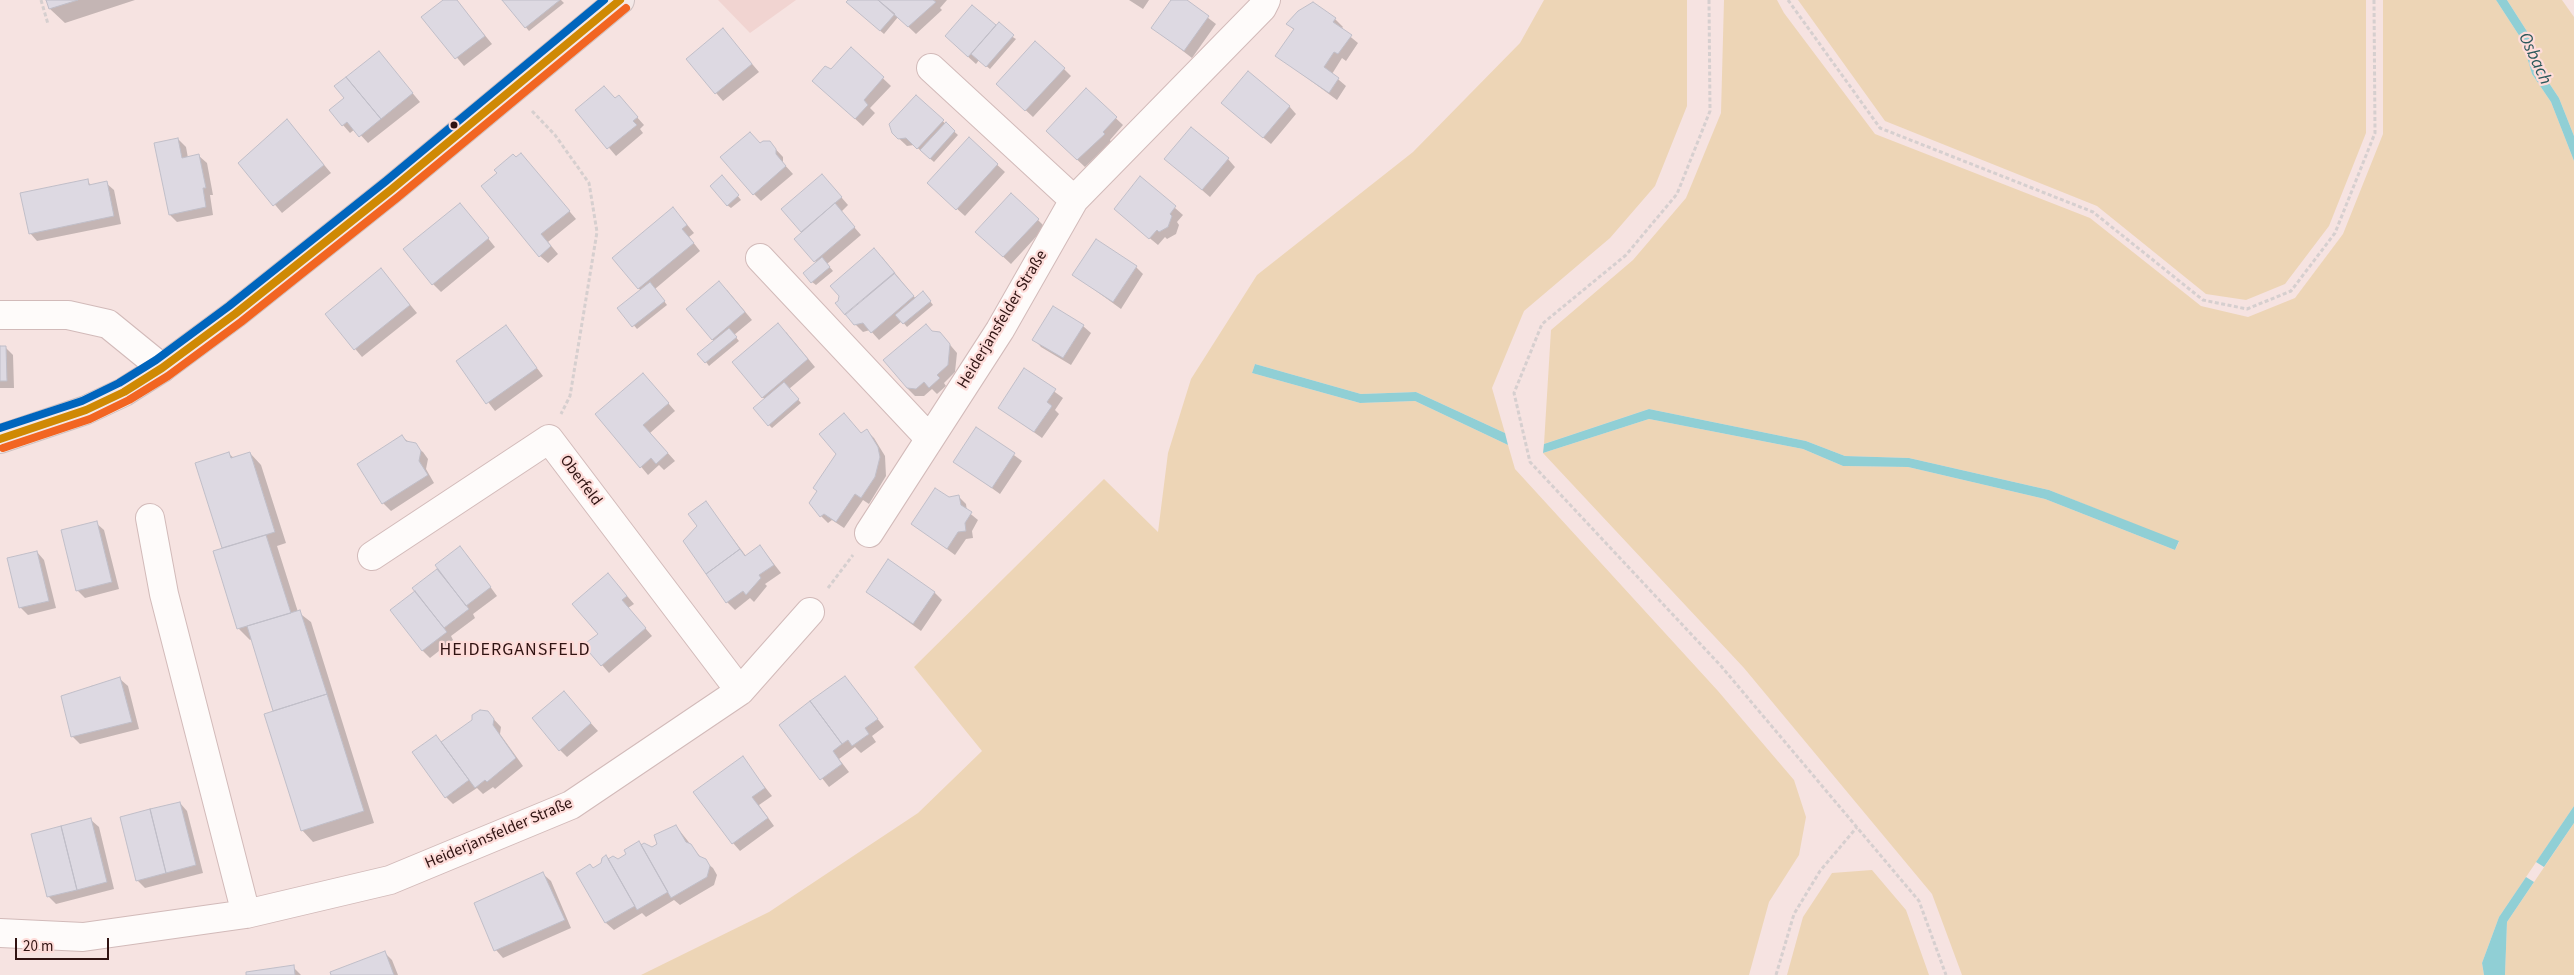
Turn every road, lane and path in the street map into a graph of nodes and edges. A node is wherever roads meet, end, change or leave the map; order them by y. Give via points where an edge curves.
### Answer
1 (41, 0) edge
2 (620, 0) edge
3 (1709, 0) edge
4 (1788, 0) edge
5 (2374, 0) edge
6 (1260, 3) edge
7 (48, 24) dead end
8 (931, 68) dead end
9 (512, 89) junction
10 (1074, 200) junction
11 (760, 258) dead end
12 (0, 315) edge
13 (162, 368) junction
14 (929, 438) junction
15 (0, 439) edge
16 (549, 440) junction
17 (150, 518) dead end
18 (869, 533) joint
19 (372, 556) dead end
20 (810, 612) joint
21 (740, 691) junction
22 (1857, 827) junction
23 (246, 914) junction
24 (0, 933) edge
25 (1776, 975) edge
26 (1946, 975) edge

1 - 7 path
2 - 9 main road
3 - 22 path via 1710,111 1677,194 1626,255 1542,324 1514,393 1530,462 1720,666
4 - 5 path via 1880,128 2093,212 2203,300 2247,309 2291,291 2335,233 2375,133
6 - 10 street, Heiderjansfelder Straße
8 - 10 street
9 - 13 main road via 392,189
9 - 16 path via 555,135 589,183 597,232 570,396
10 - 14 street, Heiderjansfelder Straße via 1000,330
11 - 14 street
12 - 13 street via 68,315 108,324
13 - 15 main road via 124,392 86,410
14 - 18 street, Heiderjansfelder Straße
16 - 19 street, Oberfeld
16 - 21 street, Oberfeld
17 - 23 street via 164,594
18 - 20 path
20 - 21 street, Heiderjansfelder Straße
21 - 23 street, Heiderjansfelder Straße via 571,805 390,880
22 - 25 path via 1820,870 1794,914
22 - 26 path via 1919,901
23 - 24 street, Heiderjansfelder Straße via 83,937

